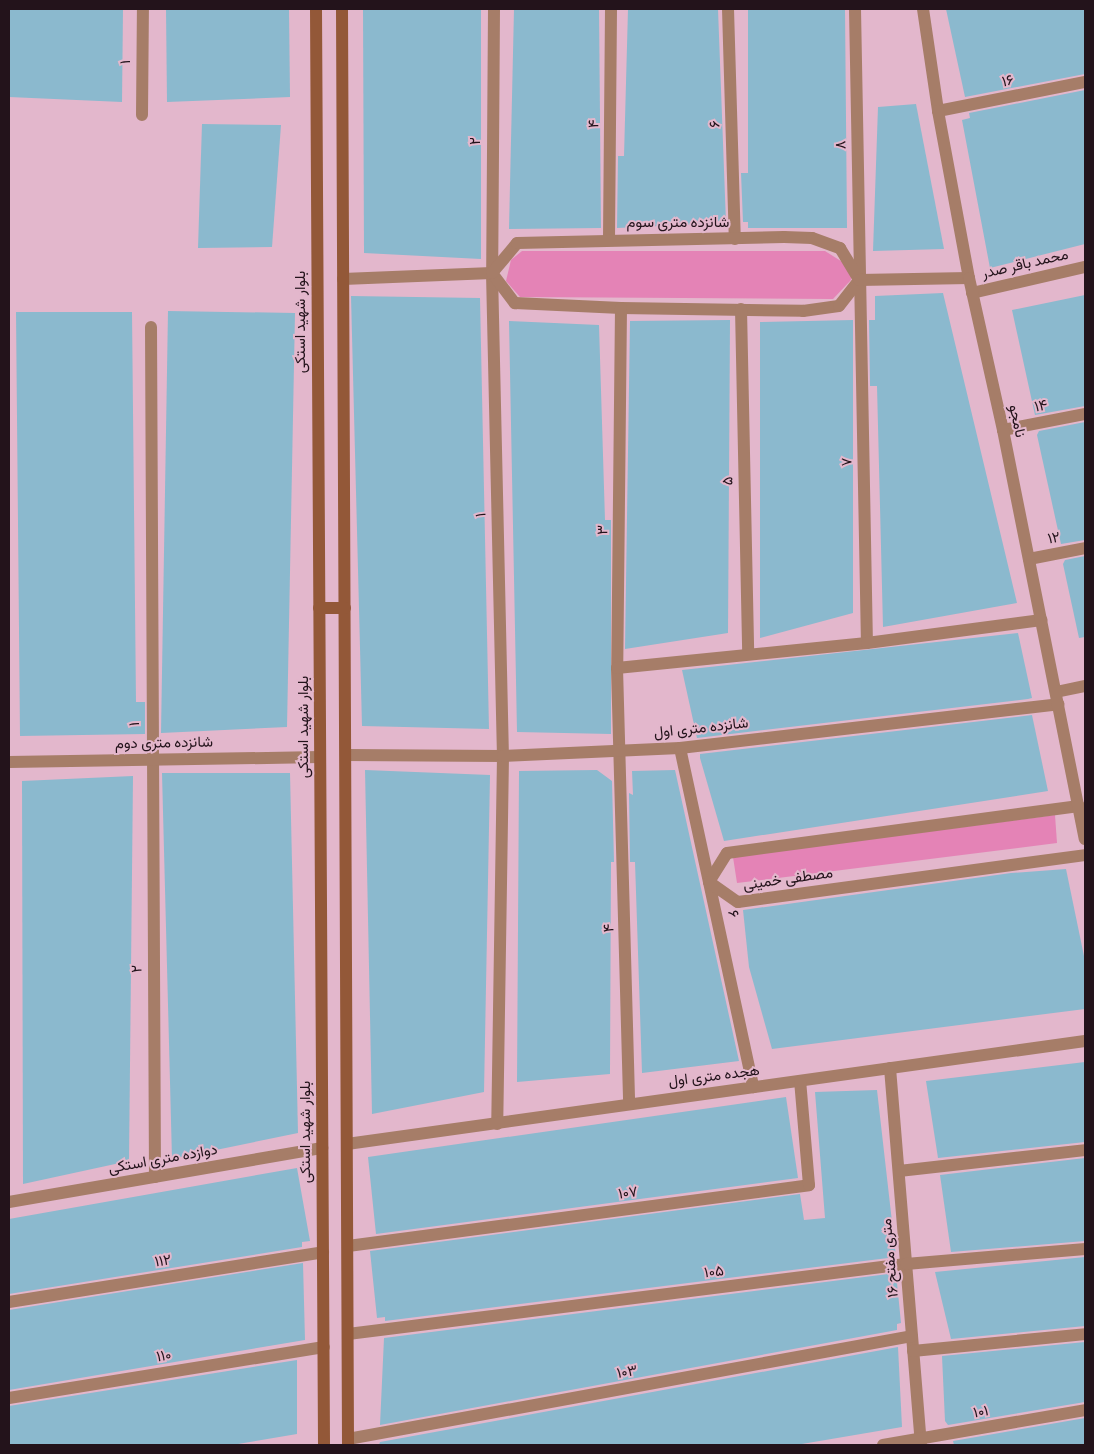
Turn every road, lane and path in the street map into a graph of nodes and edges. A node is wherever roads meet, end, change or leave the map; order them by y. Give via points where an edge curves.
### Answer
1 (142, 9) edge
2 (316, 9) edge
3 (342, 9) edge
4 (494, 9) edge
5 (611, 9) edge
6 (728, 9) edge
7 (855, 9) edge
8 (923, 9) edge
9 (1085, 82) edge
10 (938, 112) junction
11 (142, 115) dead end
12 (609, 239) junction
13 (735, 239) junction
14 (1085, 267) edge
15 (492, 273) junction
16 (968, 278) junction
17 (343, 279) junction
18 (860, 280) junction
19 (972, 293) junction
20 (621, 308) junction
21 (741, 309) junction
22 (151, 327) dead end
23 (1085, 414) edge
24 (1003, 430) junction
25 (1085, 548) edge
26 (1029, 559) junction
27 (319, 608) junction
28 (345, 608) junction
29 (1041, 620) junction
30 (867, 643) junction
31 (748, 653) junction
32 (618, 668) junction
33 (1085, 686) edge
34 (1057, 698) junction
35 (680, 748) junction
36 (621, 751) junction
37 (346, 755) junction
38 (503, 756) junction
39 (320, 757) junction
40 (151, 760) junction
41 (9, 762) edge
42 (1079, 806) junction
43 (1085, 839) edge
44 (1085, 854) edge
45 (709, 882) junction
46 (1085, 1041) edge
47 (890, 1068) junction
48 (800, 1081) junction
49 (753, 1087) junction
50 (629, 1103) junction
51 (497, 1124) junction
52 (347, 1144) junction
53 (322, 1148) junction
54 (1085, 1150) edge
55 (899, 1171) junction
56 (155, 1177) junction
57 (9, 1202) edge
58 (348, 1246) junction
59 (1085, 1249) edge
60 (323, 1252) junction
61 (906, 1264) junction
62 (9, 1302) edge
63 (348, 1334) junction
64 (1085, 1334) edge
65 (912, 1336) junction
66 (324, 1347) junction
67 (914, 1351) junction
68 (9, 1398) edge
69 (1085, 1410) edge
70 (348, 1442) edge
71 (921, 1442) edge
72 (321, 1445) edge
73 (883, 1445) edge

1 - 11 street, ۱
2 - 27 main road, بلوار شهید استکی
3 - 17 main road
4 - 15 street, ۲
5 - 12 street, ۴
6 - 13 street, ۶
7 - 18 street, ۸
8 - 10 street, نامجو
9 - 10 street, ۱۶
10 - 16 street, نامجو
12 - 13 street, شانزده متری سوم
12 - 15 street, شانزده متری سوم via 517,243
13 - 18 street, شانزده متری سوم via 812,238 840,248
14 - 19 street, محمد باقر صدر
15 - 17 street
15 - 20 street via 515,303
15 - 38 street, ۱
16 - 18 street
16 - 19 street, نامجو
17 - 28 main road
18 - 21 street via 839,306 803,311
18 - 30 street, ۷
19 - 24 street, نامجو
20 - 21 street
20 - 32 street, ۳
21 - 31 street, ۵
22 - 40 street, ۱
23 - 24 street, ۱۴
24 - 26 street, نامجو
25 - 26 street, ۱۲
26 - 29 street, نامجو
27 - 28 main road
27 - 39 main road, بلوار شهید استکی
28 - 37 main road
29 - 30 street
29 - 34 street, نامجو
30 - 31 street
31 - 32 street
32 - 36 street, ۳
33 - 34 street, شانزده متری اول
34 - 35 street, شانزده متری اول
34 - 42 street, نامجو
35 - 36 street, شانزده متری اول
35 - 45 street, ۶
36 - 38 street, شانزده متری اول
36 - 50 street, ۴
37 - 38 street, شانزده متری اول
37 - 52 main road
38 - 51 street
39 - 40 street, شانزده متری دوم
39 - 53 main road, بلوار شهید استکی
40 - 41 street, شانزده متری دوم
40 - 56 street, ۲
42 - 43 street, نامجو
42 - 45 street via 727,853
44 - 45 street, مصطفی خمینی via 738,902
45 - 49 street, ۶
46 - 47 street, هجده متری اول
47 - 48 street, هجده متری اول
47 - 55 street, ۱۶ متری مفتح
48 - 49 street, هجده متری اول
48 - 58 street, ۱۰۷ via 809,1185
49 - 50 street, هجده متری اول
50 - 51 street, هجده متری اول
51 - 52 street, هجده متری اول
52 - 58 main road
53 - 56 street, دوازده متری استکی
53 - 60 main road, بلوار شهید استکی
54 - 55 street
55 - 61 street, ۱۶ متری مفتح
56 - 57 street, دوازده متری استکی
58 - 63 main road
59 - 61 street, ۱۰۵
60 - 62 street, ۱۱۲
60 - 66 main road, بلوار شهید استکی
61 - 63 street, ۱۰۵
61 - 65 street, ۱۶ متری مفتح
63 - 70 main road
64 - 67 street
65 - 67 street, ۱۶ متری مفتح
65 - 70 street, ۱۰۳
66 - 68 street, ۱۱۰
66 - 72 main road, بلوار شهید استکی
67 - 71 street, ۱۶ متری مفتح
69 - 71 street, ۱۰۱
71 - 73 street, ۱۰۱

